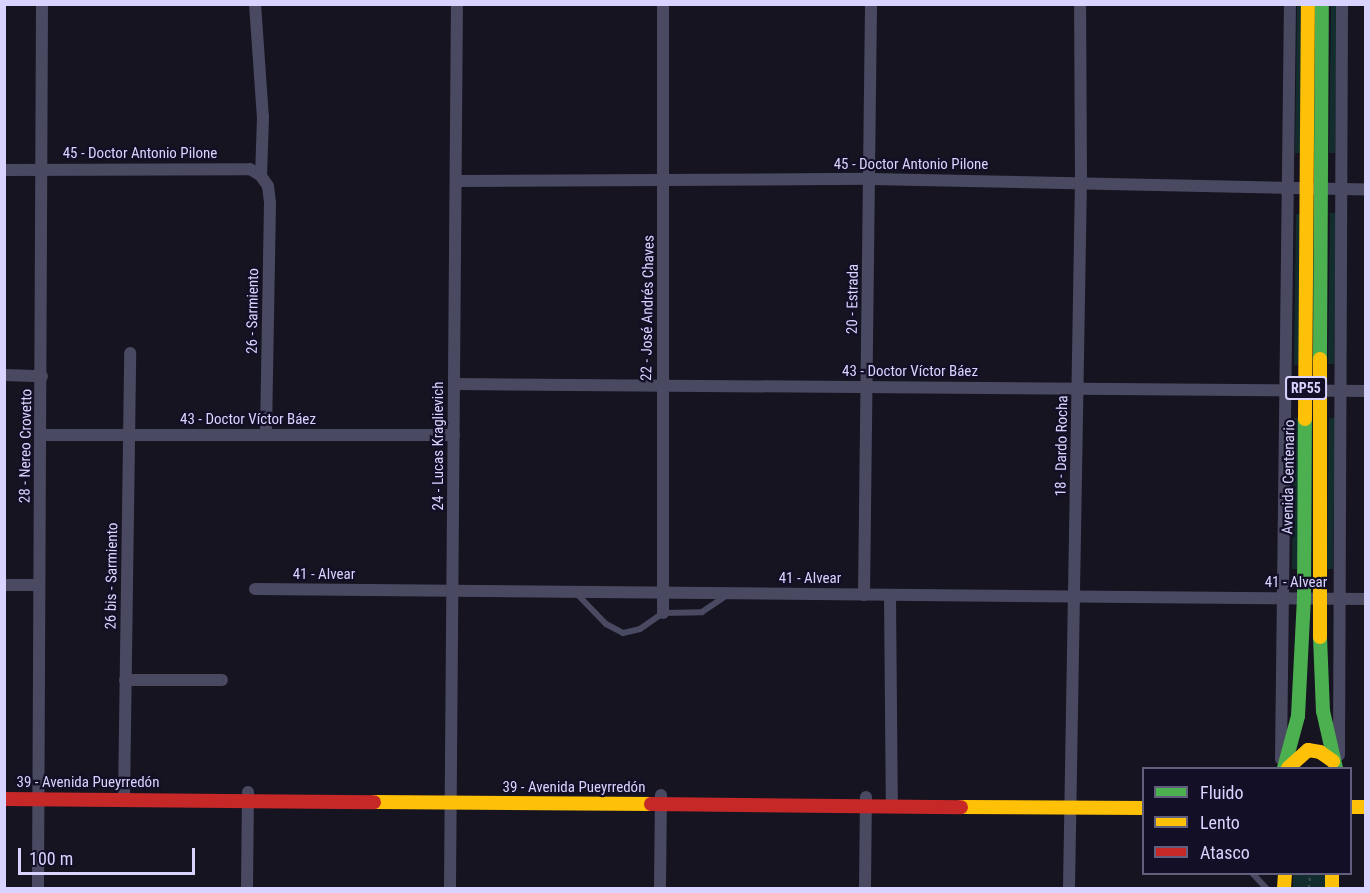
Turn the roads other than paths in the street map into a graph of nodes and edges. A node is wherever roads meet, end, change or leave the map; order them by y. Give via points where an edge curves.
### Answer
1 (42, 4) edge
2 (255, 4) edge
3 (457, 4) edge
4 (663, 4) edge
5 (871, 4) edge
6 (1080, 4) edge
7 (1290, 4) edge
8 (1308, 4) edge
9 (1322, 4) edge
10 (1342, 4) edge
11 (43, 169) junction
12 (4, 170) edge
13 (870, 179) junction
14 (265, 181) junction
15 (456, 181) junction
16 (665, 181) junction
17 (1081, 182) junction
18 (1289, 188) junction
19 (1314, 189) junction
20 (1341, 189) junction
21 (1365, 189) edge
22 (130, 353) dead end
23 (4, 375) edge
24 (42, 376) junction
25 (454, 384) junction
26 (662, 386) junction
27 (867, 387) junction
28 (1078, 388) junction
29 (1285, 390) junction
30 (1313, 390) junction
31 (1340, 390) junction
32 (1365, 391) edge
33 (42, 435) junction
34 (129, 435) junction
35 (266, 435) junction
36 (454, 435) junction
37 (4, 585) edge
38 (39, 585) junction
39 (255, 590) dead end
40 (453, 591) junction
41 (575, 592) junction
42 (663, 593) junction
43 (730, 593) junction
44 (864, 595) junction
45 (890, 595) junction
46 (1073, 596) junction
47 (1285, 598) junction
48 (1311, 598) junction
49 (1338, 598) junction
50 (1365, 599) edge
51 (663, 613) junction
52 (126, 680) junction
53 (222, 680) dead end
54 (1336, 766) edge
55 (1285, 767) edge
56 (1285, 767) edge
57 (1286, 767) edge
58 (4, 790) edge
59 (39, 794) junction
60 (124, 795) junction
61 (248, 796) junction
62 (451, 798) junction
63 (4, 799) edge
64 (1142, 799) edge
65 (661, 800) junction
66 (866, 801) junction
67 (892, 801) junction
68 (1069, 802) junction
69 (1142, 808) edge
70 (1255, 875) edge
71 (38, 888) edge
72 (247, 888) edge
73 (450, 888) edge
74 (660, 888) edge
75 (865, 888) edge
76 (1069, 888) edge
77 (1266, 888) edge

1 - 11 street, 28 - Nereo Crovetto
2 - 14 street, 26 - Sarmiento
3 - 15 street, 24 - Lucas Kraglievich
4 - 16 street, 22 - José Andrés Chaves
5 - 13 street, 20 - Estrada
6 - 17 street, 18 - Dardo Rocha
7 - 18 street, Avenida Centenario
8 - 19 street, Avenida Centenario / RP55
9 - 19 street, Avenida Centenario / RP55
10 - 20 street
11 - 12 street, 45 - Doctor Antonio Pilone
11 - 14 street, 45 - Doctor Antonio Pilone via 250,170
11 - 24 street, 28 - Nereo Crovetto
13 - 16 street, 45 - Doctor Antonio Pilone
13 - 17 street, 45 - Doctor Antonio Pilone
13 - 27 street, 20 - Estrada
14 - 35 street, 26 - Sarmiento
15 - 16 street, 45 - Doctor Antonio Pilone
15 - 25 street, 24 - Lucas Kraglievich
16 - 26 street, 22 - José Andrés Chaves
17 - 18 street, 45 - Doctor Antonio Pilone
17 - 28 street, 18 - Dardo Rocha
18 - 19 street, 45 - Doctor Antonio Pilone
18 - 29 street, Avenida Centenario
19 - 20 street, 45 - Doctor Antonio Pilone
19 - 30 street, Avenida Centenario / RP55
20 - 21 street, 45 - Doctor Antonio Pilone
20 - 31 street
22 - 34 street, 26 bis - Sarmiento
23 - 24 street
24 - 33 street, 28 - Nereo Crovetto
25 - 26 street, 43 - Doctor Víctor Báez
25 - 36 street, 24 - Lucas Kraglievich
26 - 27 street, 43 - Doctor Víctor Báez
26 - 42 street, 22 - José Andrés Chaves
27 - 28 street, 43 - Doctor Víctor Báez
27 - 44 street, 20 - Estrada
28 - 29 street, 43 - Doctor Víctor Báez
28 - 46 street, 18 - Dardo Rocha
29 - 30 street, 43 - Doctor Víctor Báez
29 - 47 street, Avenida Centenario
30 - 31 street, 43 - Doctor Víctor Báez
30 - 48 street, Avenida Centenario / RP55
31 - 32 street, 43 - Doctor Víctor Báez
31 - 49 street
33 - 34 street, 43 - Doctor Víctor Báez
33 - 38 street, 28 - Nereo Crovetto
34 - 35 street, 43 - Doctor Víctor Báez
34 - 52 street, 26 bis - Sarmiento
35 - 36 street, 43 - Doctor Víctor Báez
36 - 40 street, 24 - Lucas Kraglievich
37 - 38 street
38 - 59 street, 28 - Nereo Crovetto
39 - 40 street, 41 - Alvear
40 - 41 street, 41 - Alvear
40 - 62 street, 24 - Lucas Kraglievich
41 - 42 street, 41 - Alvear
41 - 51 lane via 606,624 623,633 640,629
42 - 43 street, 41 - Alvear
42 - 51 street, 22 - José Andrés Chaves
43 - 44 street, 41 - Alvear
43 - 51 lane via 702,612
44 - 45 street, 41 - Alvear
45 - 46 street, 41 - Alvear
45 - 67 street
46 - 47 street, 41 - Alvear
46 - 68 street, 18 - Dardo Rocha
47 - 48 street, 41 - Alvear
47 - 55 street, Avenida Centenario
48 - 49 street, 41 - Alvear
48 - 54 street, Avenida Centenario / RP55 via 1323,711
48 - 56 street, Avenida Centenario / RP55 via 1298,716
49 - 50 street, 41 - Alvear
49 - 54 street
52 - 53 street
52 - 60 street, 26 bis - Sarmiento
54 - 57 street via 1320,752 1308,750
58 - 59 street, 39 - Avenida Pueyrredón
59 - 60 street, 39 - Avenida Pueyrredón
59 - 63 street, 39 - Avenida Pueyrredón
59 - 71 street, 28 - Nereo Crovetto
60 - 61 street, 39 - Avenida Pueyrredón
61 - 62 street, 39 - Avenida Pueyrredón
61 - 72 street
62 - 65 street, 39 - Avenida Pueyrredón
62 - 73 street, 24 - Lucas Kraglievich
64 - 68 street, 39 - Avenida Pueyrredón
65 - 66 street, 39 - Avenida Pueyrredón
65 - 74 street
66 - 67 street, 39 - Avenida Pueyrredón
66 - 75 street
67 - 68 street, 39 - Avenida Pueyrredón
68 - 69 street, 39 - Avenida Pueyrredón
68 - 76 street, 18 - Dardo Rocha
70 - 77 lane

